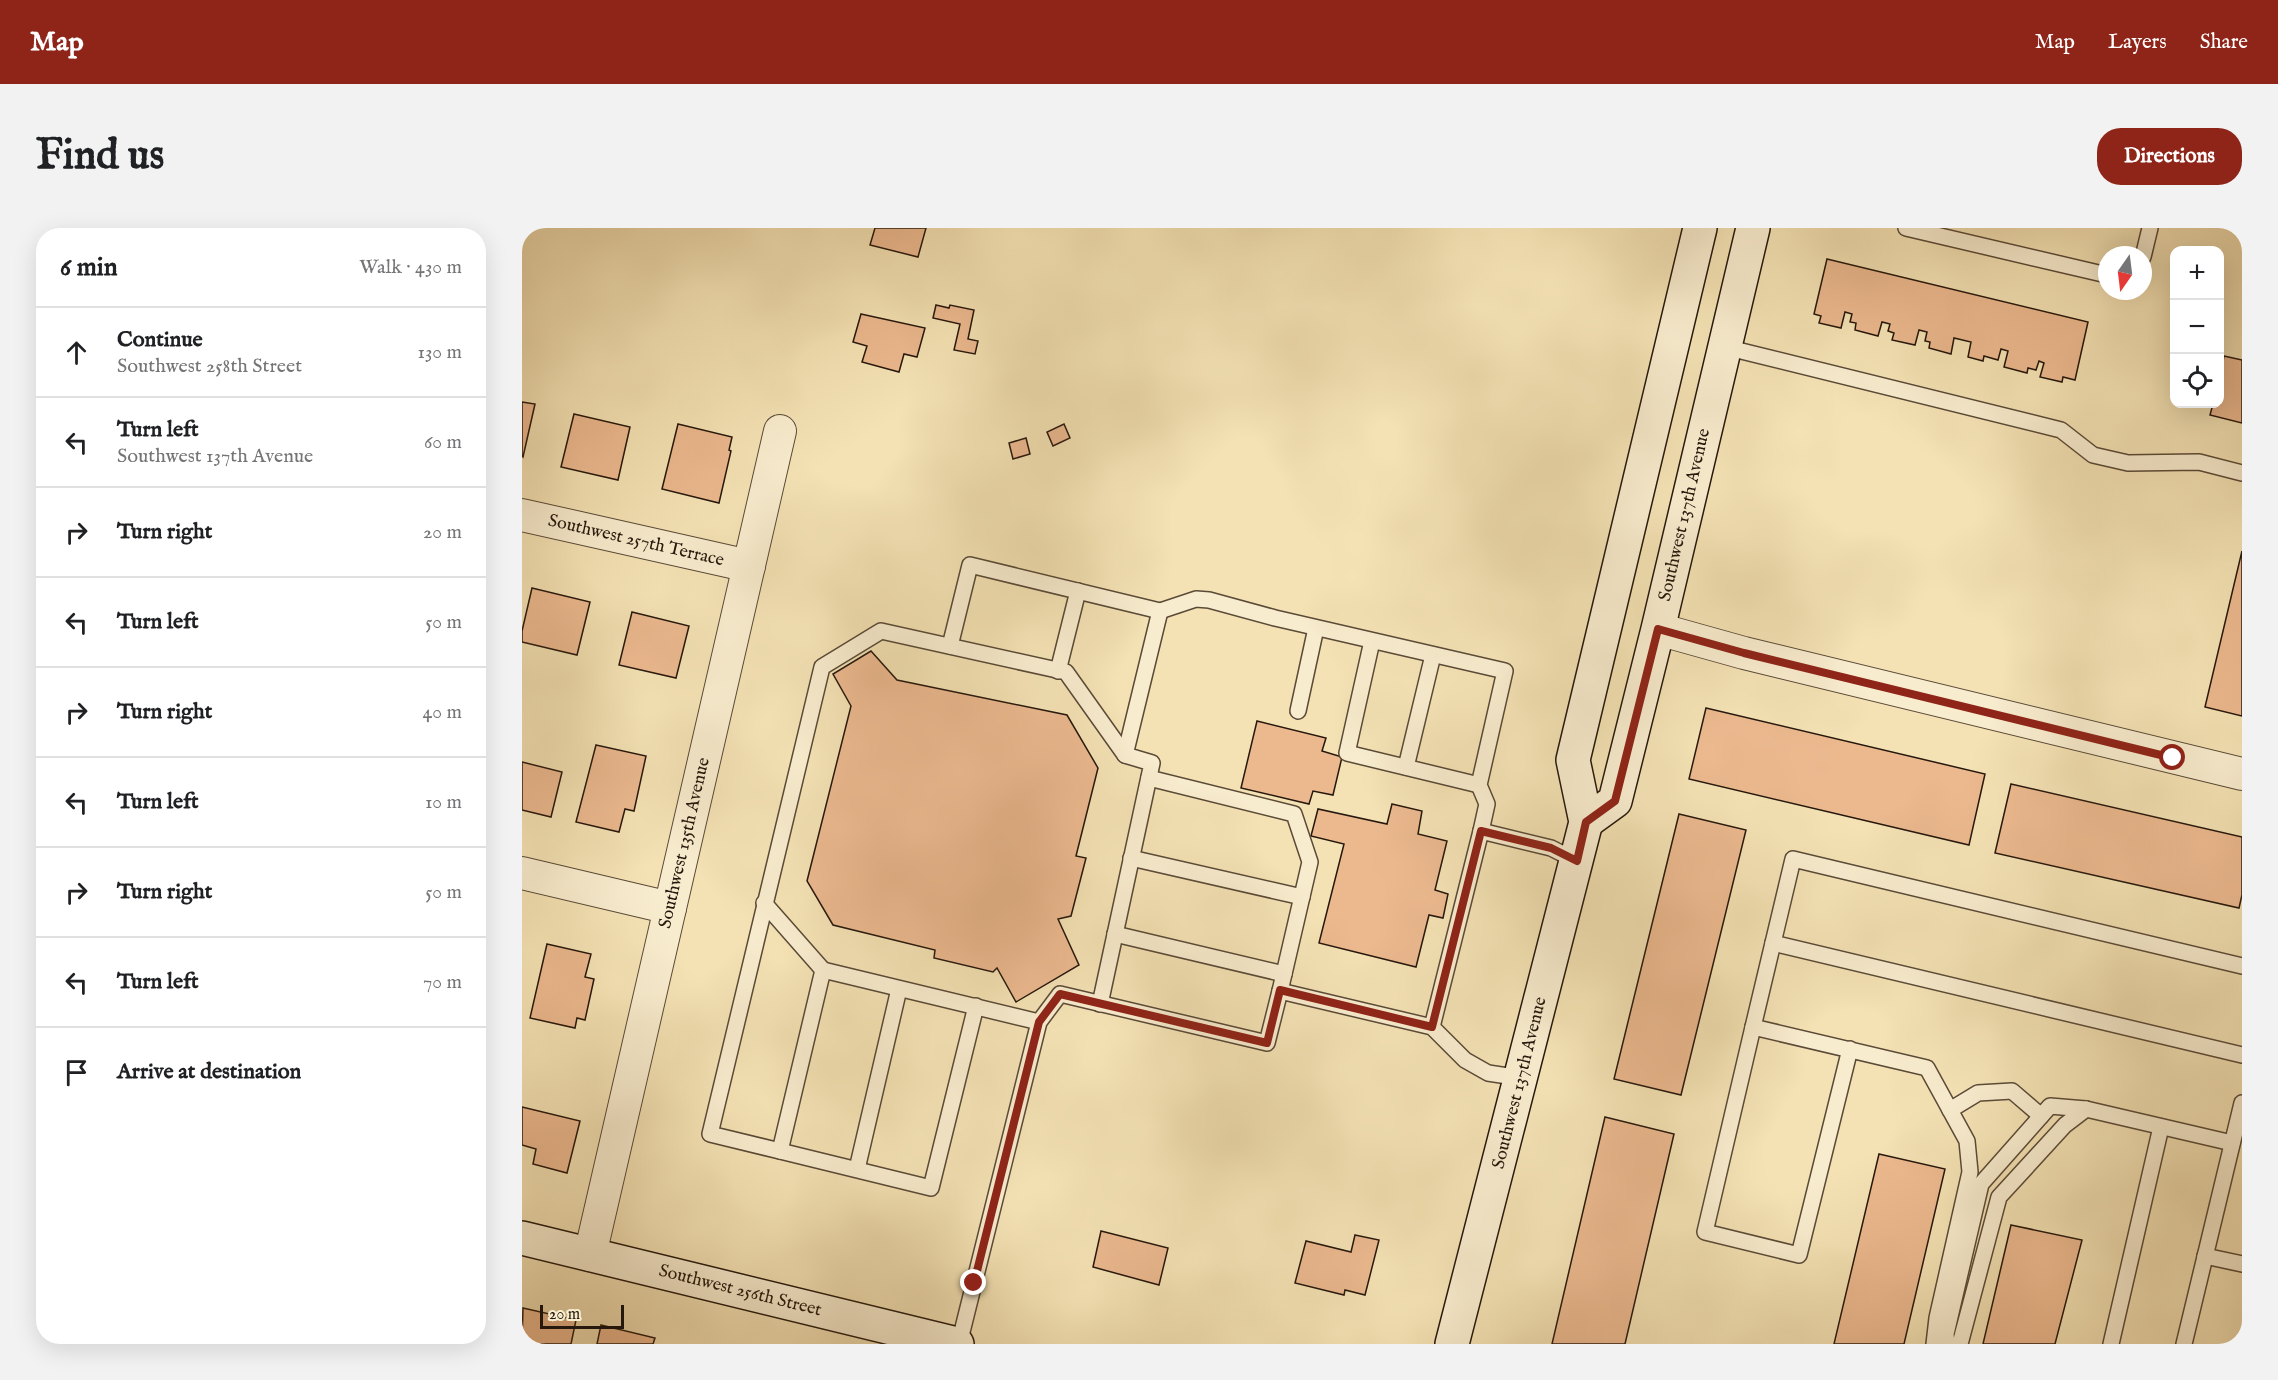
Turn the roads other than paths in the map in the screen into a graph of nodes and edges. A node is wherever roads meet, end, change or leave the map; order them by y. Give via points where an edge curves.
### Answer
1 (1700, 228) edge
2 (1753, 228) edge
3 (1905, 228) edge
4 (2150, 228) edge
5 (2146, 246) edge
6 (2098, 273) edge
7 (1725, 347) junction
8 (780, 431) dead end
9 (2242, 473) edge
10 (522, 515) edge
11 (749, 566) junction
12 (1078, 591) junction
13 (1160, 611) junction
14 (1316, 627) junction
15 (1658, 629) junction
16 (1372, 640) junction
17 (950, 646) junction
18 (1433, 655) junction
19 (1058, 671) junction
20 (1298, 711) dead end
21 (1125, 755) junction
22 (1406, 767) junction
23 (2242, 774) edge
24 (1149, 778) junction
25 (1479, 785) junction
26 (1586, 822) junction
27 (1481, 831) junction
28 (1131, 858) junction
29 (1577, 861) junction
30 (522, 873) edge
31 (1302, 897) junction
32 (764, 903) junction
33 (670, 908) junction
34 (1115, 934) junction
35 (1773, 943) junction
36 (2242, 966) edge
37 (823, 970) junction
38 (1284, 974) junction
39 (899, 989) junction
40 (1280, 990) junction
41 (1100, 1004) junction
42 (976, 1006) junction
43 (1039, 1022) junction
44 (1432, 1027) junction
45 (1753, 1027) junction
46 (1850, 1050) junction
47 (2242, 1055) edge
48 (1521, 1078) junction
49 (2242, 1103) edge
50 (2086, 1109) junction
51 (1950, 1110) junction
52 (2041, 1116) junction
53 (2161, 1126) junction
54 (2232, 1143) junction
55 (780, 1151) junction
56 (856, 1169) junction
57 (522, 1238) edge
58 (590, 1255) junction
59 (2205, 1256) junction
60 (2242, 1264) edge
61 (876, 1334) edge
62 (958, 1344) edge
63 (1452, 1344) edge
64 (1934, 1344) edge
65 (1947, 1344) edge
66 (1960, 1344) edge
67 (2110, 1344) edge
68 (2184, 1344) edge

1 - 26 main road, Southwest 137th Avenue via 1573,760
2 - 7 main road, Southwest 137th Avenue
3 - 6 lane
4 - 5 lane
7 - 9 lane via 2061,430 2093,454 2128,463 2199,462
7 - 15 main road, Southwest 137th Avenue
8 - 11 street, Southwest 135th Avenue
10 - 11 street, Southwest 257th Terrace
11 - 33 street, Southwest 135th Avenue
12 - 13 lane
12 - 17 lane via 970,565
12 - 19 lane
13 - 14 lane via 1196,599 1209,600
13 - 21 lane
14 - 16 lane
14 - 20 lane
15 - 23 street
15 - 26 main road, Southwest 137th Avenue via 1615,801
16 - 18 lane
16 - 22 lane via 1347,753
17 - 19 lane
17 - 32 lane via 881,631 822,667
18 - 22 lane
18 - 25 lane via 1505,671
19 - 21 lane via 1066,672
21 - 24 lane via 1152,762
22 - 25 lane
24 - 28 lane
24 - 31 lane via 1294,814 1310,862
25 - 27 lane via 1486,804
26 - 29 main road, Southwest 137th Avenue
27 - 29 lane via 1551,848
27 - 44 lane
28 - 31 lane
28 - 34 lane
29 - 48 main road, Southwest 137th Avenue
30 - 33 street
31 - 38 lane
32 - 37 lane
32 - 55 lane via 710,1134
33 - 58 street, Southwest 135th Avenue
34 - 38 lane
34 - 41 lane
35 - 36 lane via 1793,859
35 - 45 lane
35 - 47 lane
37 - 39 lane
37 - 55 lane
38 - 40 lane
39 - 42 lane
39 - 56 lane
40 - 41 lane via 1267,1043
40 - 44 lane
41 - 43 lane via 1060,994
42 - 43 lane
42 - 56 lane via 931,1188
43 - 62 lane
44 - 48 lane via 1465,1060 1488,1073
45 - 46 lane
45 - 46 lane via 1705,1232 1799,1255
46 - 51 lane via 1927,1068
48 - 63 main road, Southwest 137th Avenue
49 - 54 lane
50 - 52 lane via 2050,1106
50 - 53 lane
50 - 66 lane via 2065,1125 1999,1197
51 - 52 lane via 1978,1094 2012,1091
51 - 64 lane via 1967,1141 1970,1172 1936,1318
52 - 65 lane via 1981,1184
53 - 54 lane
53 - 67 lane
54 - 59 lane
55 - 56 lane
57 - 58 main road, Southwest 256th Street
58 - 61 main road, Southwest 256th Street
59 - 60 lane
59 - 68 lane
61 - 62 main road, Southwest 256th Street

